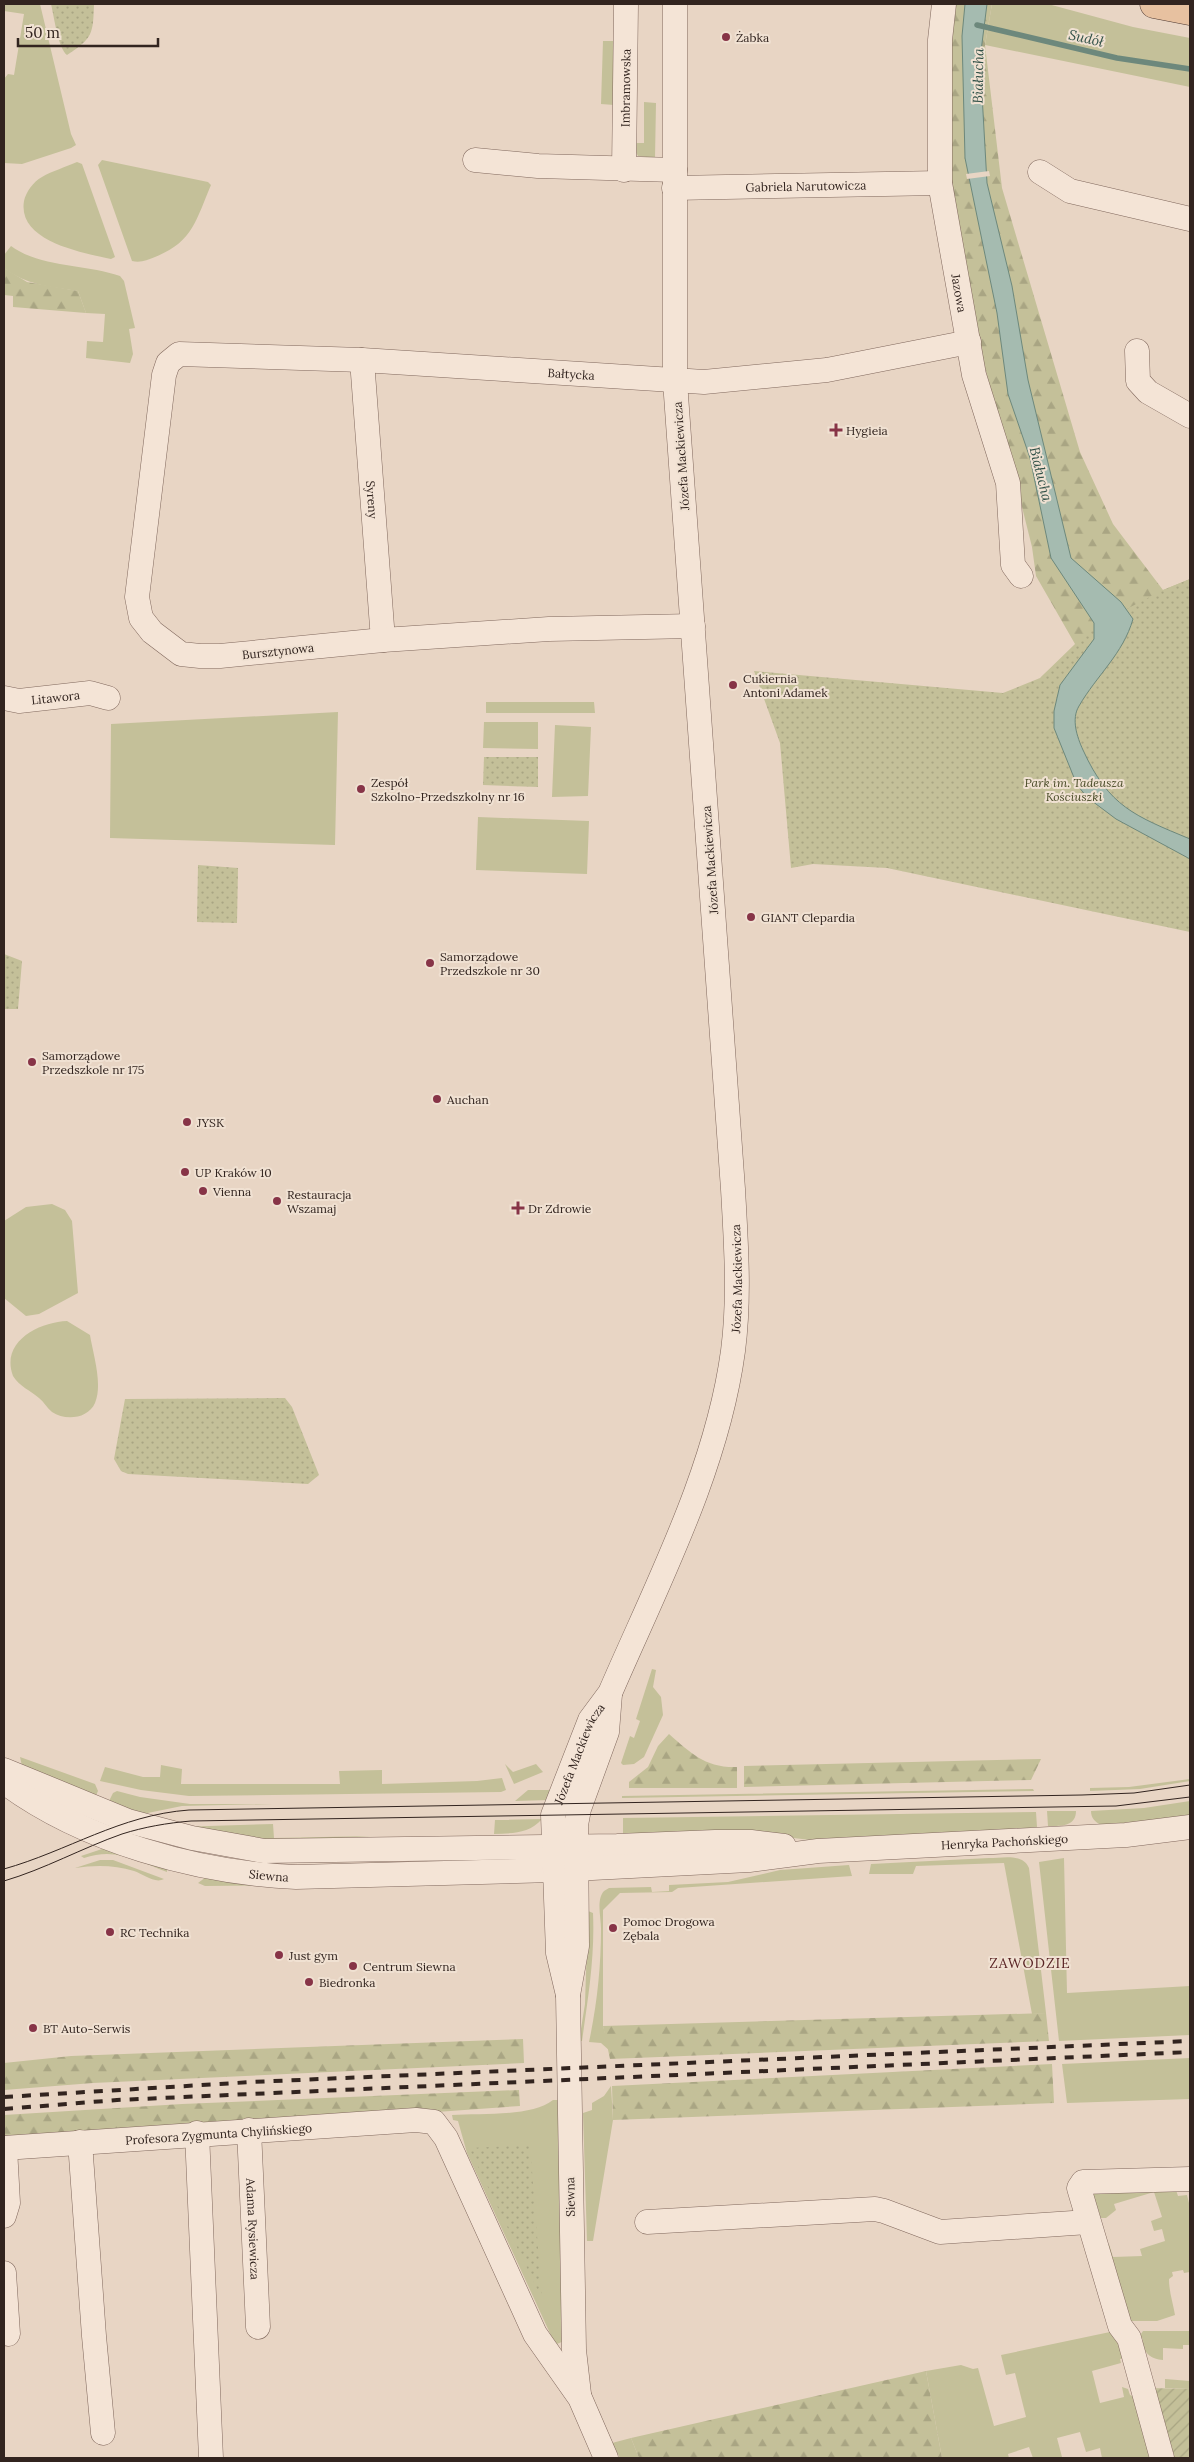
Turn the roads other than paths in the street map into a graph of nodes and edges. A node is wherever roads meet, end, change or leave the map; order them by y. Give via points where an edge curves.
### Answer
1 (626, 4) edge
2 (675, 4) edge
3 (944, 4) edge
4 (1154, 4) edge
5 (1190, 12) edge
6 (474, 160) dead end
7 (624, 170) junction
8 (1040, 172) dead end
9 (674, 179) junction
10 (940, 183) junction
11 (1190, 219) edge
12 (969, 342) junction
13 (1138, 351) dead end
14 (172, 357) joint
15 (362, 360) junction
16 (675, 381) junction
17 (1190, 416) edge
18 (1021, 576) dead end
19 (693, 626) junction
20 (383, 640) junction
21 (4, 698) edge
22 (108, 698) dead end
23 (4, 1770) edge
24 (4, 1782) edge
25 (1190, 1827) edge
26 (564, 1858) junction
27 (434, 2122) joint
28 (249, 2130) junction
29 (197, 2133) junction
30 (80, 2142) junction
31 (5, 2148) edge
32 (1190, 2179) edge
33 (4, 2216) edge
34 (647, 2222) dead end
35 (1088, 2222) junction
36 (4, 2273) edge
37 (258, 2327) dead end
38 (8, 2334) dead end
39 (580, 2398) junction
40 (103, 2432) dead end
41 (599, 2454) edge
42 (211, 2458) edge
43 (1162, 2458) edge

1 - 7 street, Imbramowska
2 - 9 street, Józefa Mackiewicza
3 - 10 street, Jazowa via 940,40
4 - 5 main road
6 - 7 street, Gabriela Narutowicza
7 - 9 street, Gabriela Narutowicza
8 - 11 street via 1070,190
9 - 10 street, Gabriela Narutowicza
9 - 16 street, Józefa Mackiewicza
10 - 12 street, Jazowa
12 - 16 street, Bałtycka via 827,370 718,381
12 - 18 street, Jazowa via 974,375 1008,483 1013,565
13 - 17 street via 1138,381 1148,392
14 - 15 street, Bałtycka via 179,354
14 - 20 street, Bursztynowa via 164,375 138,597 141,618 146,625 180,654 200,656
15 - 16 street, Bałtycka
15 - 20 street, Syreny
16 - 19 street, Józefa Mackiewicza
19 - 20 street, Bursztynowa via 549,629
19 - 26 street, Józefa Mackiewicza via 737,1246 733,1351 715,1439 691,1504 610,1693 590,1720 553,1815
21 - 22 street, Litawora via 19,701 90,693
23 - 26 street, Siewna via 128,1821 244,1848
24 - 26 street, Siewna via 50,1811 105,1836 159,1855 248,1874 296,1877
25 - 26 street, Henryka Pachońskiego via 1126,1835 818,1850 736,1842
26 - 39 street, Siewna via 558,1953 568,1995 574,2350
27 - 28 street, Profesora Zygmunta Chylińskiego via 416,2120
27 - 39 street, Siewna via 446,2138 535,2334
28 - 29 street, Profesora Zygmunta Chylińskiego
28 - 37 street, Adama Rysiewicza
29 - 30 street, Profesora Zygmunta Chylińskiego
29 - 42 street
30 - 31 street, Profesora Zygmunta Chylińskiego
30 - 40 street
31 - 33 street via 8,2203
32 - 35 street via 1083,2182 1079,2192
34 - 35 street via 875,2209 940,2232
35 - 43 street via 1120,2326 1129,2338
36 - 38 street
39 - 41 street, Siewna

